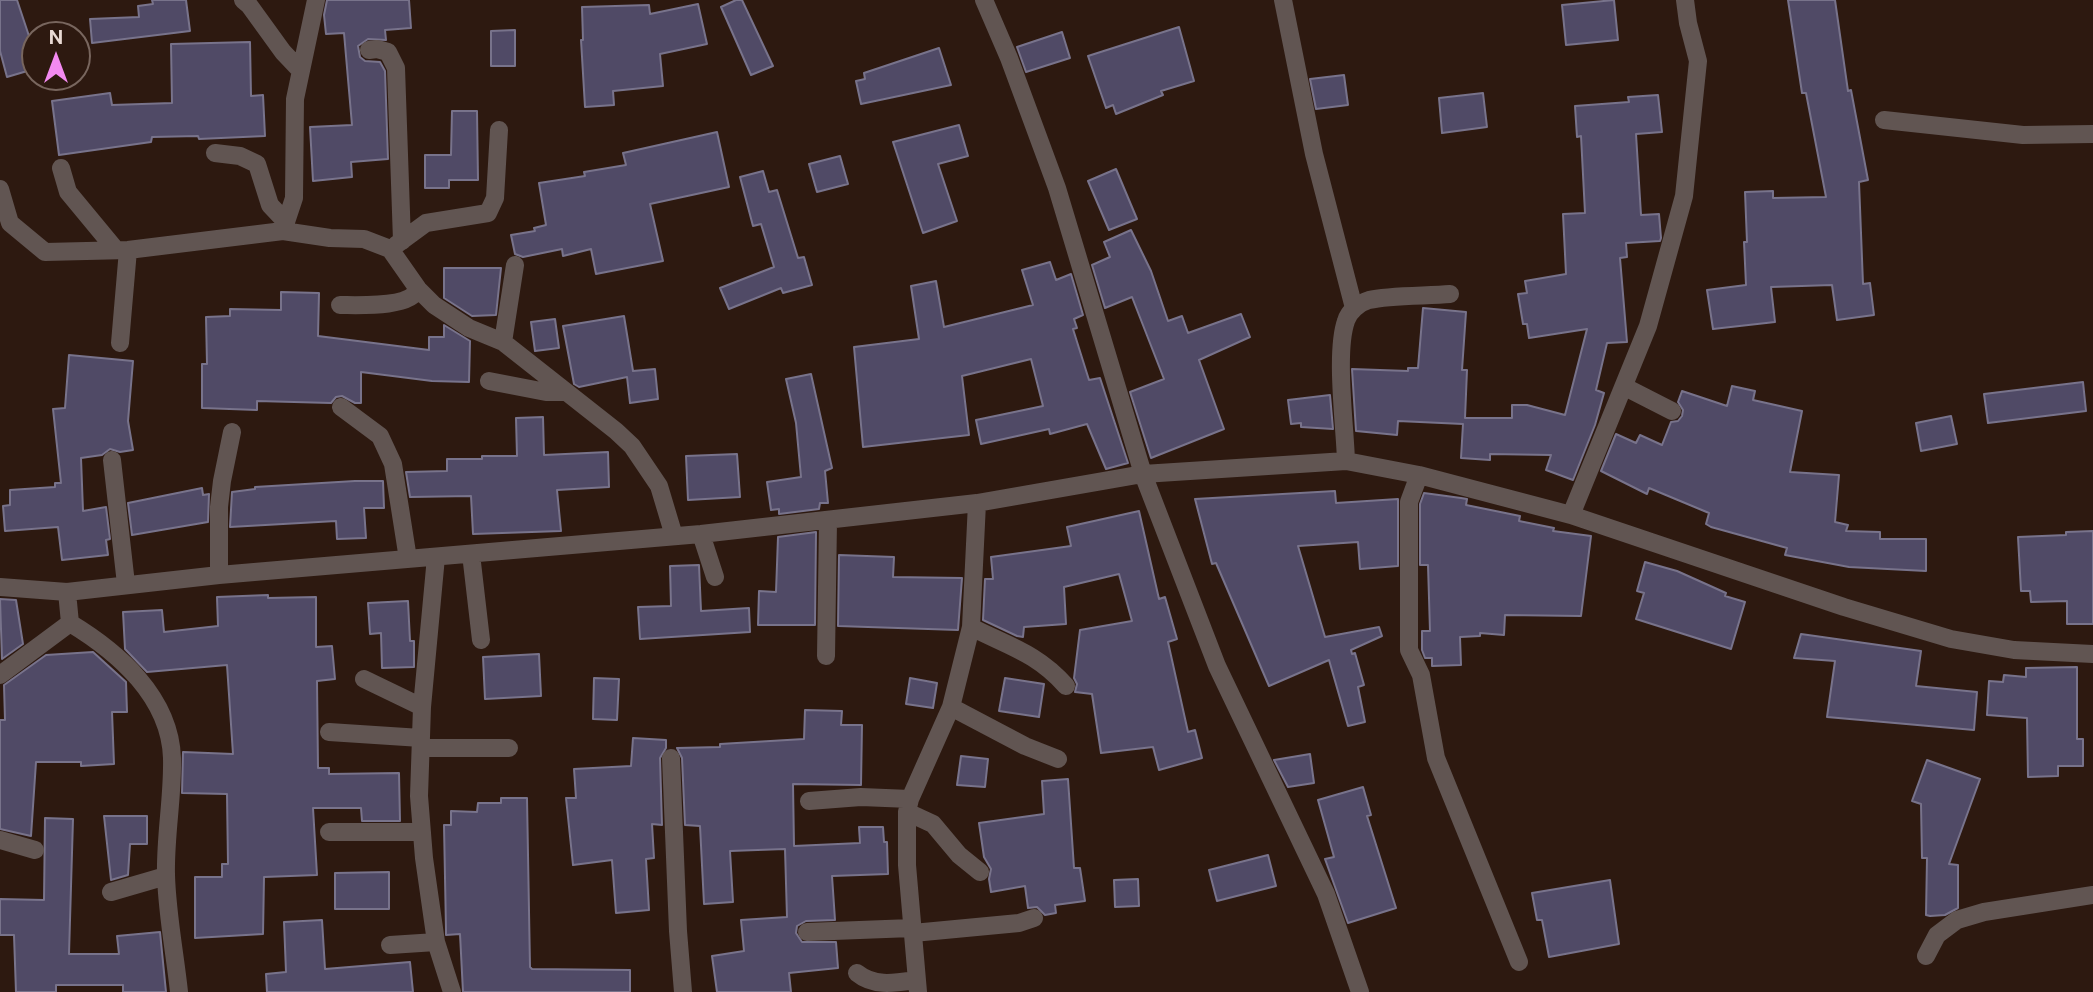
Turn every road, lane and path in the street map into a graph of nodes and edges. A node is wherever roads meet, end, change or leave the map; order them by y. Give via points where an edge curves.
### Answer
1 (243, 0) edge
2 (316, 0) edge
3 (984, 0) edge
4 (1283, 0) edge
5 (1685, 0) edge
6 (369, 50) dead end
7 (300, 71) junction
8 (1884, 120) dead end
9 (499, 130) dead end
10 (2093, 134) edge
11 (215, 153) dead end
12 (61, 168) dead end
13 (0, 189) edge
14 (284, 227) junction
15 (396, 245) junction
16 (122, 250) junction
17 (515, 265) dead end
18 (418, 289) junction
19 (1450, 294) dead end
20 (340, 305) dead end
21 (1354, 308) junction
22 (503, 342) junction
23 (120, 343) dead end
24 (489, 381) dead end
25 (1625, 387) junction
26 (566, 392) junction
27 (341, 407) dead end
28 (1672, 411) dead end
29 (232, 432) dead end
30 (111, 460) dead end
31 (1346, 461) junction
32 (1143, 474) junction
33 (1419, 475) junction
34 (977, 503) junction
35 (1572, 515) junction
36 (828, 521) junction
37 (701, 534) junction
38 (674, 536) junction
39 (471, 554) junction
40 (436, 556) junction
41 (408, 559) junction
42 (219, 575) junction
43 (715, 577) dead end
44 (126, 584) junction
45 (0, 587) edge
46 (67, 592) junction
47 (70, 623) junction
48 (971, 627) junction
49 (481, 640) dead end
50 (2093, 654) edge
51 (826, 656) dead end
52 (0, 675) edge
53 (364, 678) dead end
54 (1066, 686) dead end
55 (422, 707) junction
56 (951, 707) junction
57 (329, 732) dead end
58 (421, 743) junction
59 (509, 748) dead end
60 (671, 758) dead end
61 (1058, 759) dead end
62 (809, 801) dead end
63 (909, 806) junction
64 (329, 832) dead end
65 (422, 832) junction
66 (0, 841) edge
67 (35, 850) dead end
68 (981, 872) dead end
69 (166, 876) junction
70 (111, 892) dead end
71 (2093, 895) edge
72 (1034, 918) dead end
73 (913, 931) junction
74 (807, 932) dead end
75 (436, 942) junction
76 (390, 945) dead end
77 (1926, 956) dead end
78 (1519, 962) dead end
79 (857, 973) dead end
80 (917, 986) edge
81 (180, 992) edge
82 (452, 992) edge
83 (683, 992) edge
84 (1360, 992) edge

1 - 7 street
2 - 7 street
3 - 32 street via 1057,188
4 - 21 street via 1314,154
5 - 25 street via 1698,61 1684,196 1648,326
6 - 15 street via 388,52 396,68
7 - 14 street via 293,198
8 - 10 street via 2023,135
9 - 15 street via 495,198 488,213 426,223
11 - 14 street via 257,164 270,205
12 - 16 street via 68,192
13 - 16 street via 10,223 45,252
14 - 15 street via 330,239
14 - 16 street
15 - 18 street
16 - 23 street
17 - 22 street
18 - 20 street via 410,299
18 - 22 street via 469,328
19 - 21 street via 1369,300
21 - 31 street via 1343,335
22 - 26 street
24 - 26 street
25 - 28 street
25 - 35 street
26 - 38 street via 632,446 659,486
27 - 41 street via 380,436 393,464
29 - 42 street via 219,507
30 - 44 street
31 - 32 street
31 - 33 street
32 - 34 street
32 - 84 street via 1217,666 1326,894
33 - 35 street
33 - 78 street via 1409,502 1409,650 1421,675 1436,758
34 - 36 street
34 - 48 street
35 - 50 street via 1951,639 2014,650
36 - 37 street
36 - 51 street
37 - 38 street
37 - 43 street
38 - 39 street
39 - 40 street
39 - 49 street
40 - 41 street
40 - 55 street
41 - 42 street
42 - 44 street
44 - 46 street
45 - 46 street
46 - 47 street
47 - 52 street
47 - 69 street via 98,640 135,673 166,724 172,756
48 - 54 street via 1050,667
48 - 56 street
53 - 55 street
55 - 58 street
56 - 61 street
56 - 63 street
57 - 58 street
58 - 59 street
58 - 65 street
60 - 83 street
62 - 63 street via 861,797
63 - 68 street
63 - 73 street via 907,865
64 - 65 street
65 - 75 street
66 - 67 street
69 - 70 street
69 - 81 street
71 - 77 street via 1957,920 1937,935
72 - 73 street
73 - 74 street
73 - 80 street
75 - 76 street
75 - 82 street
79 - 80 street via 886,984

